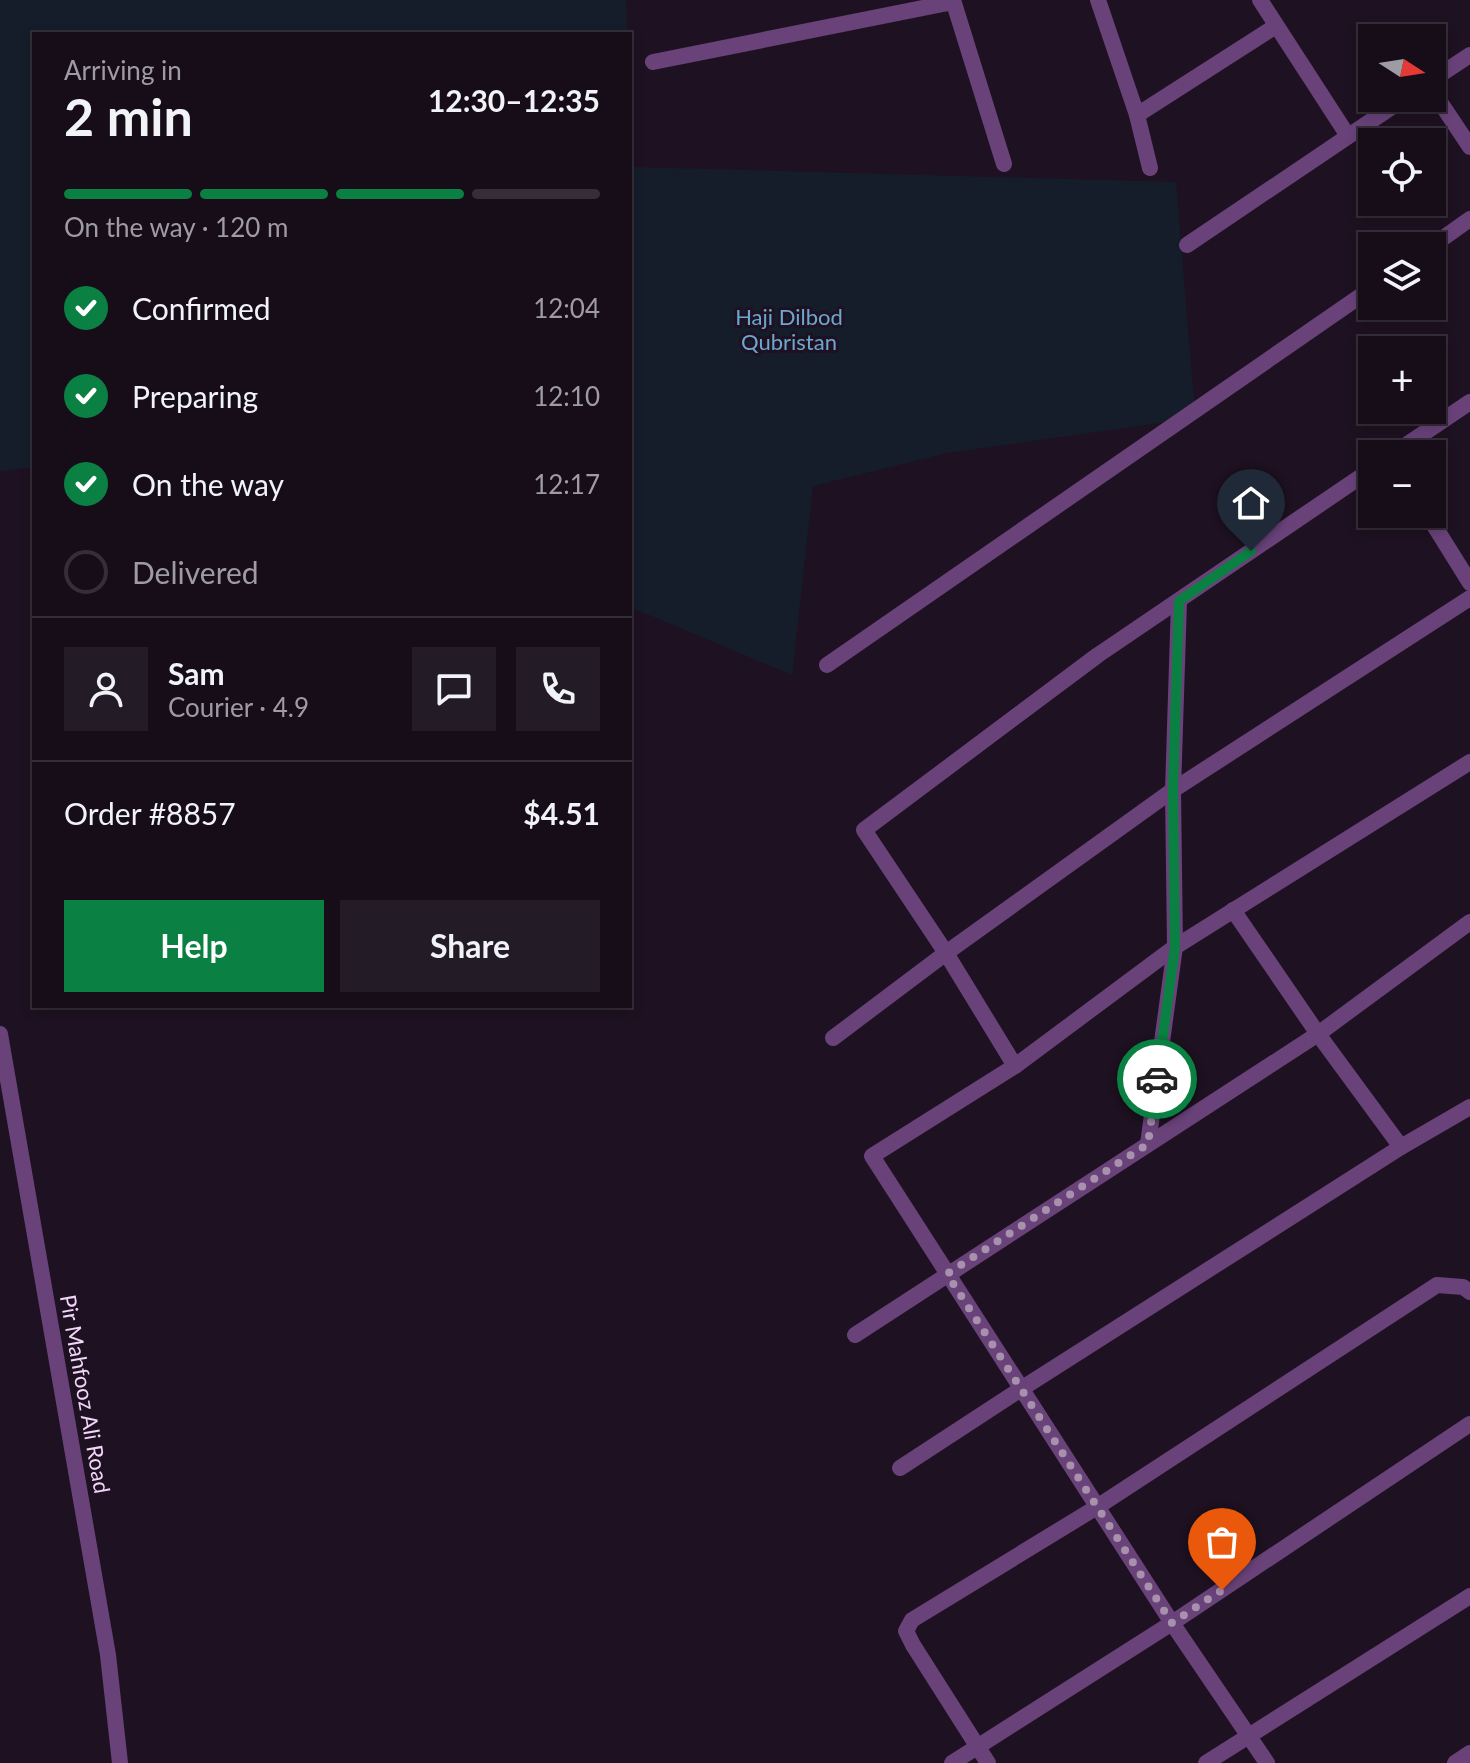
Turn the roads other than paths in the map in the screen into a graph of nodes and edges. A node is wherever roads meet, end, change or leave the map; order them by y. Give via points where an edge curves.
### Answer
1 (1098, 0) edge
2 (1260, 0) edge
3 (953, 1) edge
4 (1276, 26) junction
5 (1470, 55) edge
6 (653, 62) dead end
7 (1446, 71) edge
8 (1446, 111) edge
9 (1384, 112) edge
10 (1137, 115) junction
11 (1348, 136) junction
12 (1470, 147) edge
13 (1004, 164) dead end
14 (1150, 168) dead end
15 (1470, 219) edge
16 (1446, 236) edge
17 (1187, 245) dead end
18 (1358, 298) edge
19 (1470, 402) edge
20 (1414, 440) edge
21 (1358, 479) edge
22 (1436, 528) edge
23 (1470, 583) edge
24 (1470, 598) edge
25 (1179, 601) junction
26 (827, 665) dead end
27 (1470, 762) edge
28 (1173, 790) junction
29 (1233, 910) junction
30 (1470, 922) edge
31 (1175, 947) junction
32 (946, 953) junction
33 (0, 1034) edge
34 (1318, 1034) junction
35 (833, 1038) dead end
36 (1015, 1066) junction
37 (1470, 1107) edge
38 (1148, 1144) junction
39 (1401, 1147) junction
40 (947, 1274) junction
41 (1470, 1292) edge
42 (855, 1335) dead end
43 (1021, 1389) junction
44 (1470, 1424) edge
45 (900, 1468) dead end
46 (1097, 1507) junction
47 (1470, 1596) edge
48 (1172, 1623) junction
49 (1249, 1736) junction
50 (977, 1747) junction
51 (1470, 1753) edge
52 (120, 1763) edge
53 (952, 1763) edge
54 (988, 1763) edge
55 (1206, 1763) edge
56 (1267, 1763) edge
57 (1455, 1763) edge

1 - 10 street
2 - 4 street
3 - 6 street
3 - 13 street
4 - 10 street
4 - 11 street
5 - 7 street
8 - 12 street
9 - 11 street
10 - 14 street
11 - 17 street
15 - 16 street
18 - 26 street
19 - 20 street
21 - 25 street
22 - 23 street
24 - 28 street
25 - 28 street
25 - 32 street via 864,830
27 - 29 street
28 - 31 street
28 - 32 street
29 - 31 street
29 - 34 street
30 - 34 street
31 - 36 street
31 - 38 street
32 - 35 street
32 - 36 street
33 - 52 street, Pir Mahfooz Ali Road via 108,1655
34 - 38 street
34 - 39 street
36 - 40 street via 872,1156
37 - 39 street
38 - 40 street
39 - 43 street
40 - 42 street
40 - 43 street
41 - 46 street via 1437,1285
43 - 45 street
43 - 46 street
44 - 48 street
46 - 48 street
46 - 50 street via 912,1620 906,1631
47 - 49 street
48 - 49 street
48 - 50 street
49 - 55 street
49 - 56 street
50 - 53 street
50 - 54 street
51 - 57 street

